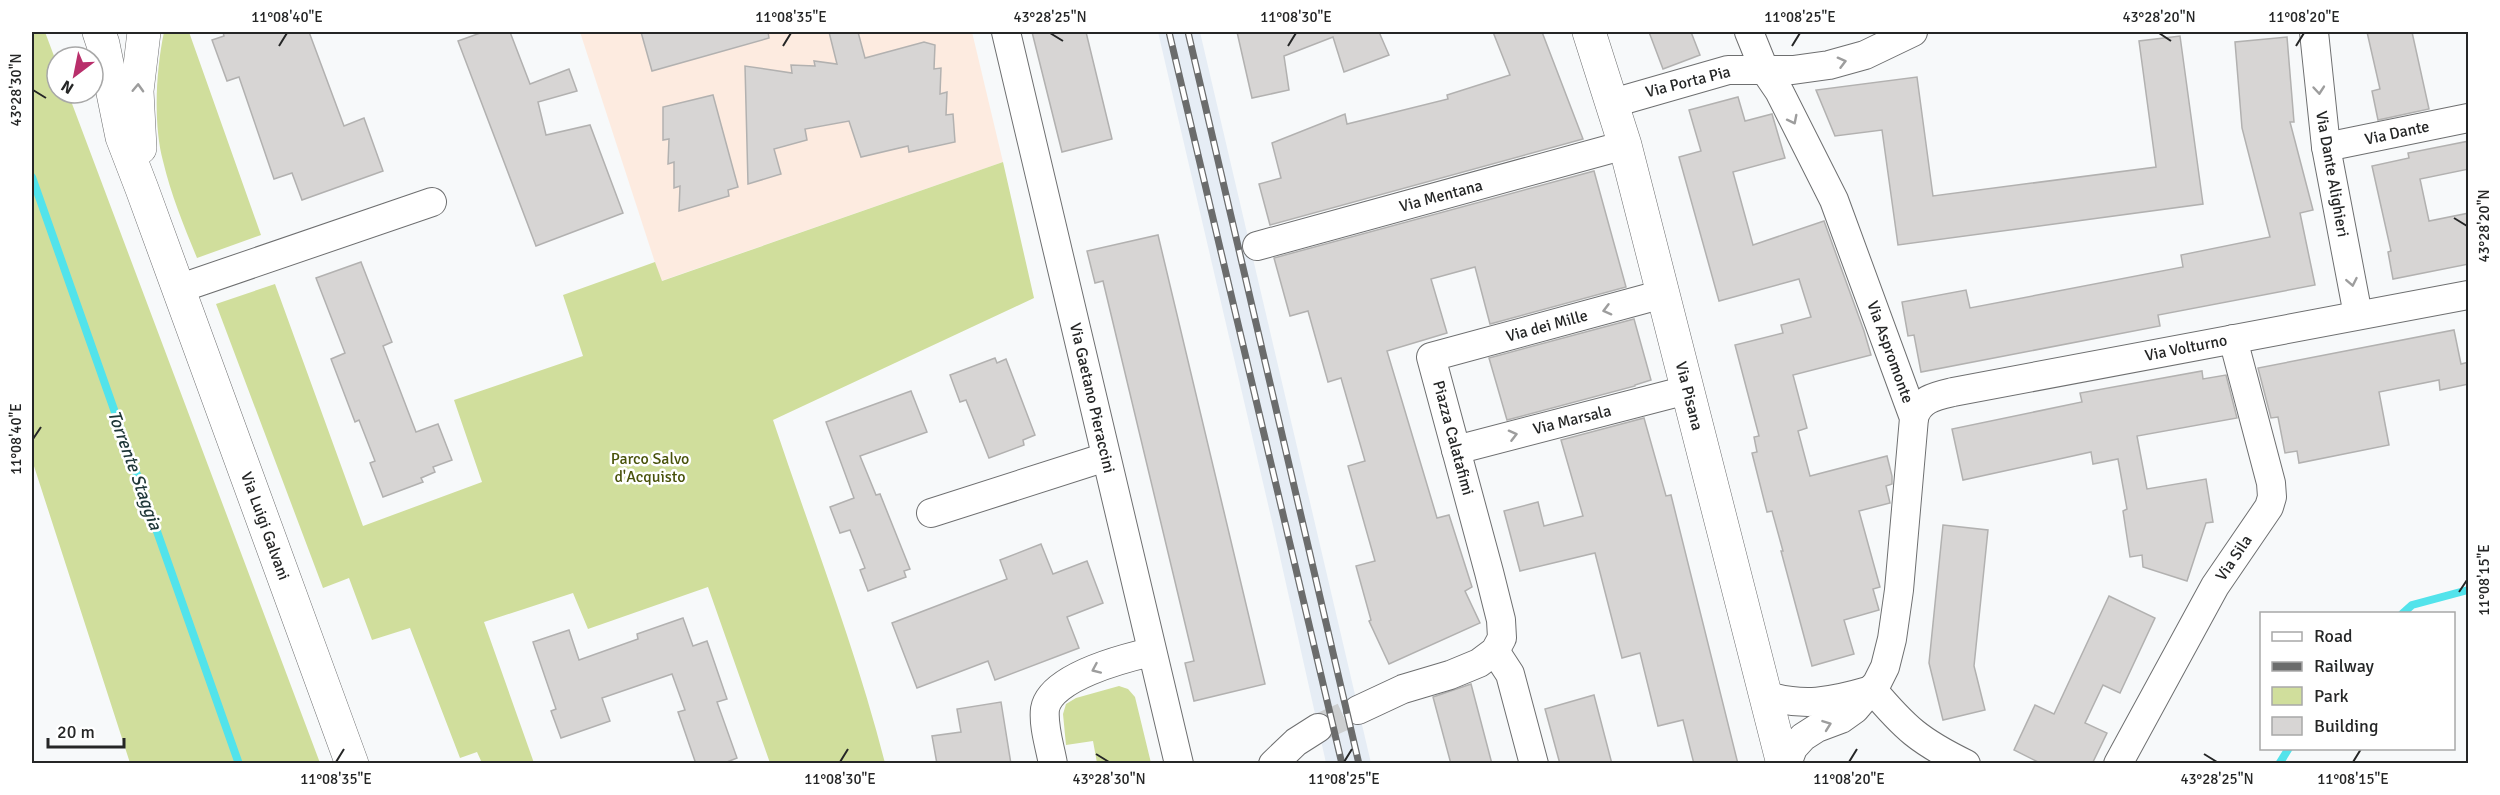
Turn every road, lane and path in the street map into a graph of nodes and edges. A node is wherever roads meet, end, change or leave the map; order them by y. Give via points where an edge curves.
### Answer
1 (99, 32) edge
2 (144, 32) edge
3 (1006, 32) edge
4 (1589, 32) edge
5 (1749, 32) edge
6 (1913, 32) edge
7 (2314, 32) edge
8 (1764, 69) junction
9 (1613, 103) junction
10 (2469, 118) edge
11 (1625, 146) junction
12 (2326, 147) junction
13 (142, 189) junction
14 (432, 202) dead end
15 (1257, 246) dead end
16 (178, 289) junction
17 (1663, 294) junction
18 (2469, 295) edge
19 (2358, 315) junction
20 (2233, 339) junction
21 (1431, 357) joint
22 (1687, 390) junction
23 (1914, 417) junction
24 (1456, 450) junction
25 (1106, 458) junction
26 (931, 513) dead end
27 (1495, 651) junction
28 (1152, 652) junction
29 (1872, 689) junction
30 (1765, 695) junction
31 (1359, 710) tunnel mouth
32 (1318, 728) tunnel mouth
33 (352, 764) edge
34 (1053, 764) edge
35 (1179, 764) edge
36 (1273, 764) edge
37 (1534, 764) edge
38 (1785, 764) edge
39 (1966, 764) edge
40 (2118, 764) edge

1 - 13 main road, Via Luigi Galvani via 122,137
13 -> 2 main road, Via Luigi Galvani via 137,91
3 - 25 street, Via Gaetano Pieraccini
4 - 9 main road, Via Pisana
5 - 8 street, Via Aspromonte
8 -> 6 street, Via Porta Pia via 1807,69 1844,62
7 -> 12 street, Via Dante Alighieri
8 - 9 street, Via Porta Pia via 1719,72
8 -> 23 street, Via Aspromonte via 1834,200
9 - 11 main road, Via Pisana
10 - 12 street, Via Dante
11 - 15 street, Via Mentana
11 - 17 main road, Via Pisana
12 -> 19 street, Via Dante Alighieri
13 - 16 main road, Via Luigi Galvani
14 - 16 street
16 - 33 main road, Via Luigi Galvani
17 -> 21 street, Via dei Mille
17 - 22 main road, Via Pisana
18 - 19 street, Via Volturno
19 - 20 street, Via Volturno
20 - 23 street, Via Volturno via 1953,392 1926,400
20 - 40 street, Via Sila via 2271,483 2271,503 2215,586
21 - 24 street, Piazza Calatafimi
24 -> 22 street, Via Marsala
22 - 30 main road, Via Pisana
23 - 29 street, Via Aspromonte via 1893,639 1885,667
24 - 27 street, Piazza Calatafimi via 1502,628
25 - 26 street
25 - 28 street, Via Gaetano Pieraccini
27 - 31 street via 1461,671 1403,689
27 - 37 street via 1510,674
28 -> 34 street via 1104,665 1055,692 1045,710
28 - 35 street, Via Gaetano Pieraccini
29 - 30 street via 1818,703
38 -> 29 street, Via Aspromonte via 1803,737 1850,713
29 - 39 street via 1913,733
30 - 38 main road, Via Pisana
32 - 36 street

